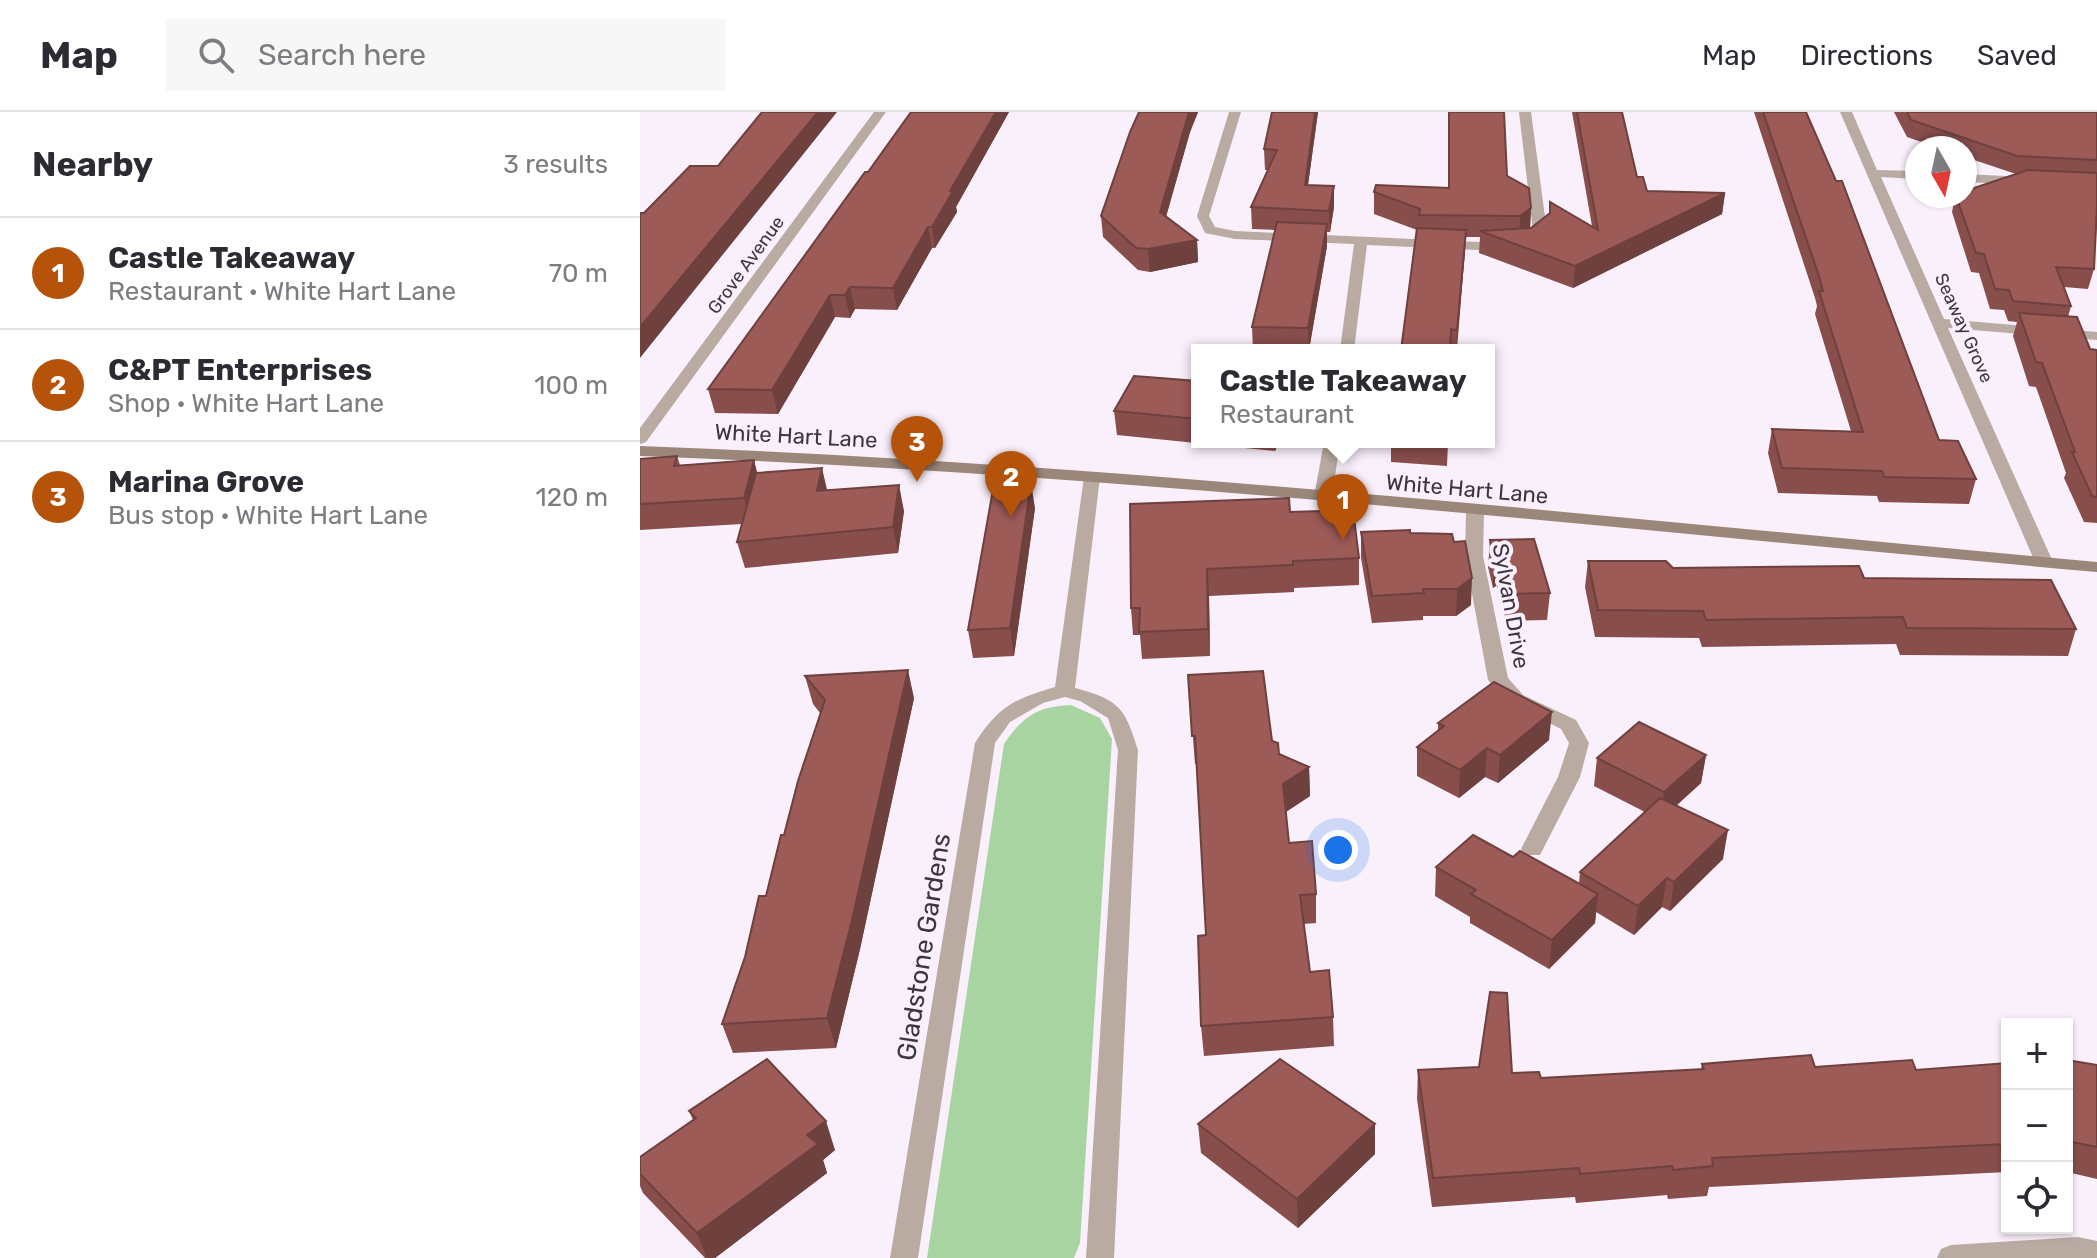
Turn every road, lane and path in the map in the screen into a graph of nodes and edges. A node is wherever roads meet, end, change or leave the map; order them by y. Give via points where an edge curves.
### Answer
1 (880, 112) edge
2 (1235, 112) edge
3 (1525, 112) edge
4 (1846, 112) edge
5 (1874, 173) junction
6 (1905, 174) edge
7 (1977, 179) edge
8 (2038, 182) edge
9 (1361, 241) junction
10 (1941, 323) junction
11 (2097, 336) edge
12 (1348, 344) edge
13 (640, 439) edge
14 (1331, 448) edge
15 (640, 451) edge
16 (1092, 477) junction
17 (1323, 497) junction
18 (1475, 512) junction
19 (2044, 562) junction
20 (2097, 567) edge
21 (1065, 691) junction
22 (1532, 849) dead end
23 (2097, 1254) edge
24 (904, 1258) edge
25 (1100, 1258) edge
26 (1951, 1258) edge

1 - 13 street, Grove Avenue
2 - 9 street via 1203,216 1205,225 1235,235
3 - 9 street via 1540,232 1524,244 1501,247
4 - 5 street, Seaway Grove
5 - 6 street
5 - 10 street, Seaway Grove
7 - 8 street
9 - 12 street
10 - 11 street
10 - 19 street, Seaway Grove
14 - 17 street
15 - 16 street, White Hart Lane via 851,459
16 - 17 street, White Hart Lane
16 - 21 street
17 - 18 street, White Hart Lane
18 - 19 street, White Hart Lane
18 - 22 street, Sylvan Drive via 1474,556 1498,680 1516,699 1569,725 1579,743 1569,777
19 - 20 street, White Hart Lane
21 - 24 street, Gladstone Gardens via 1003,717 985,743
21 - 25 street via 1117,715 1128,750
23 - 26 street via 2078,1250

